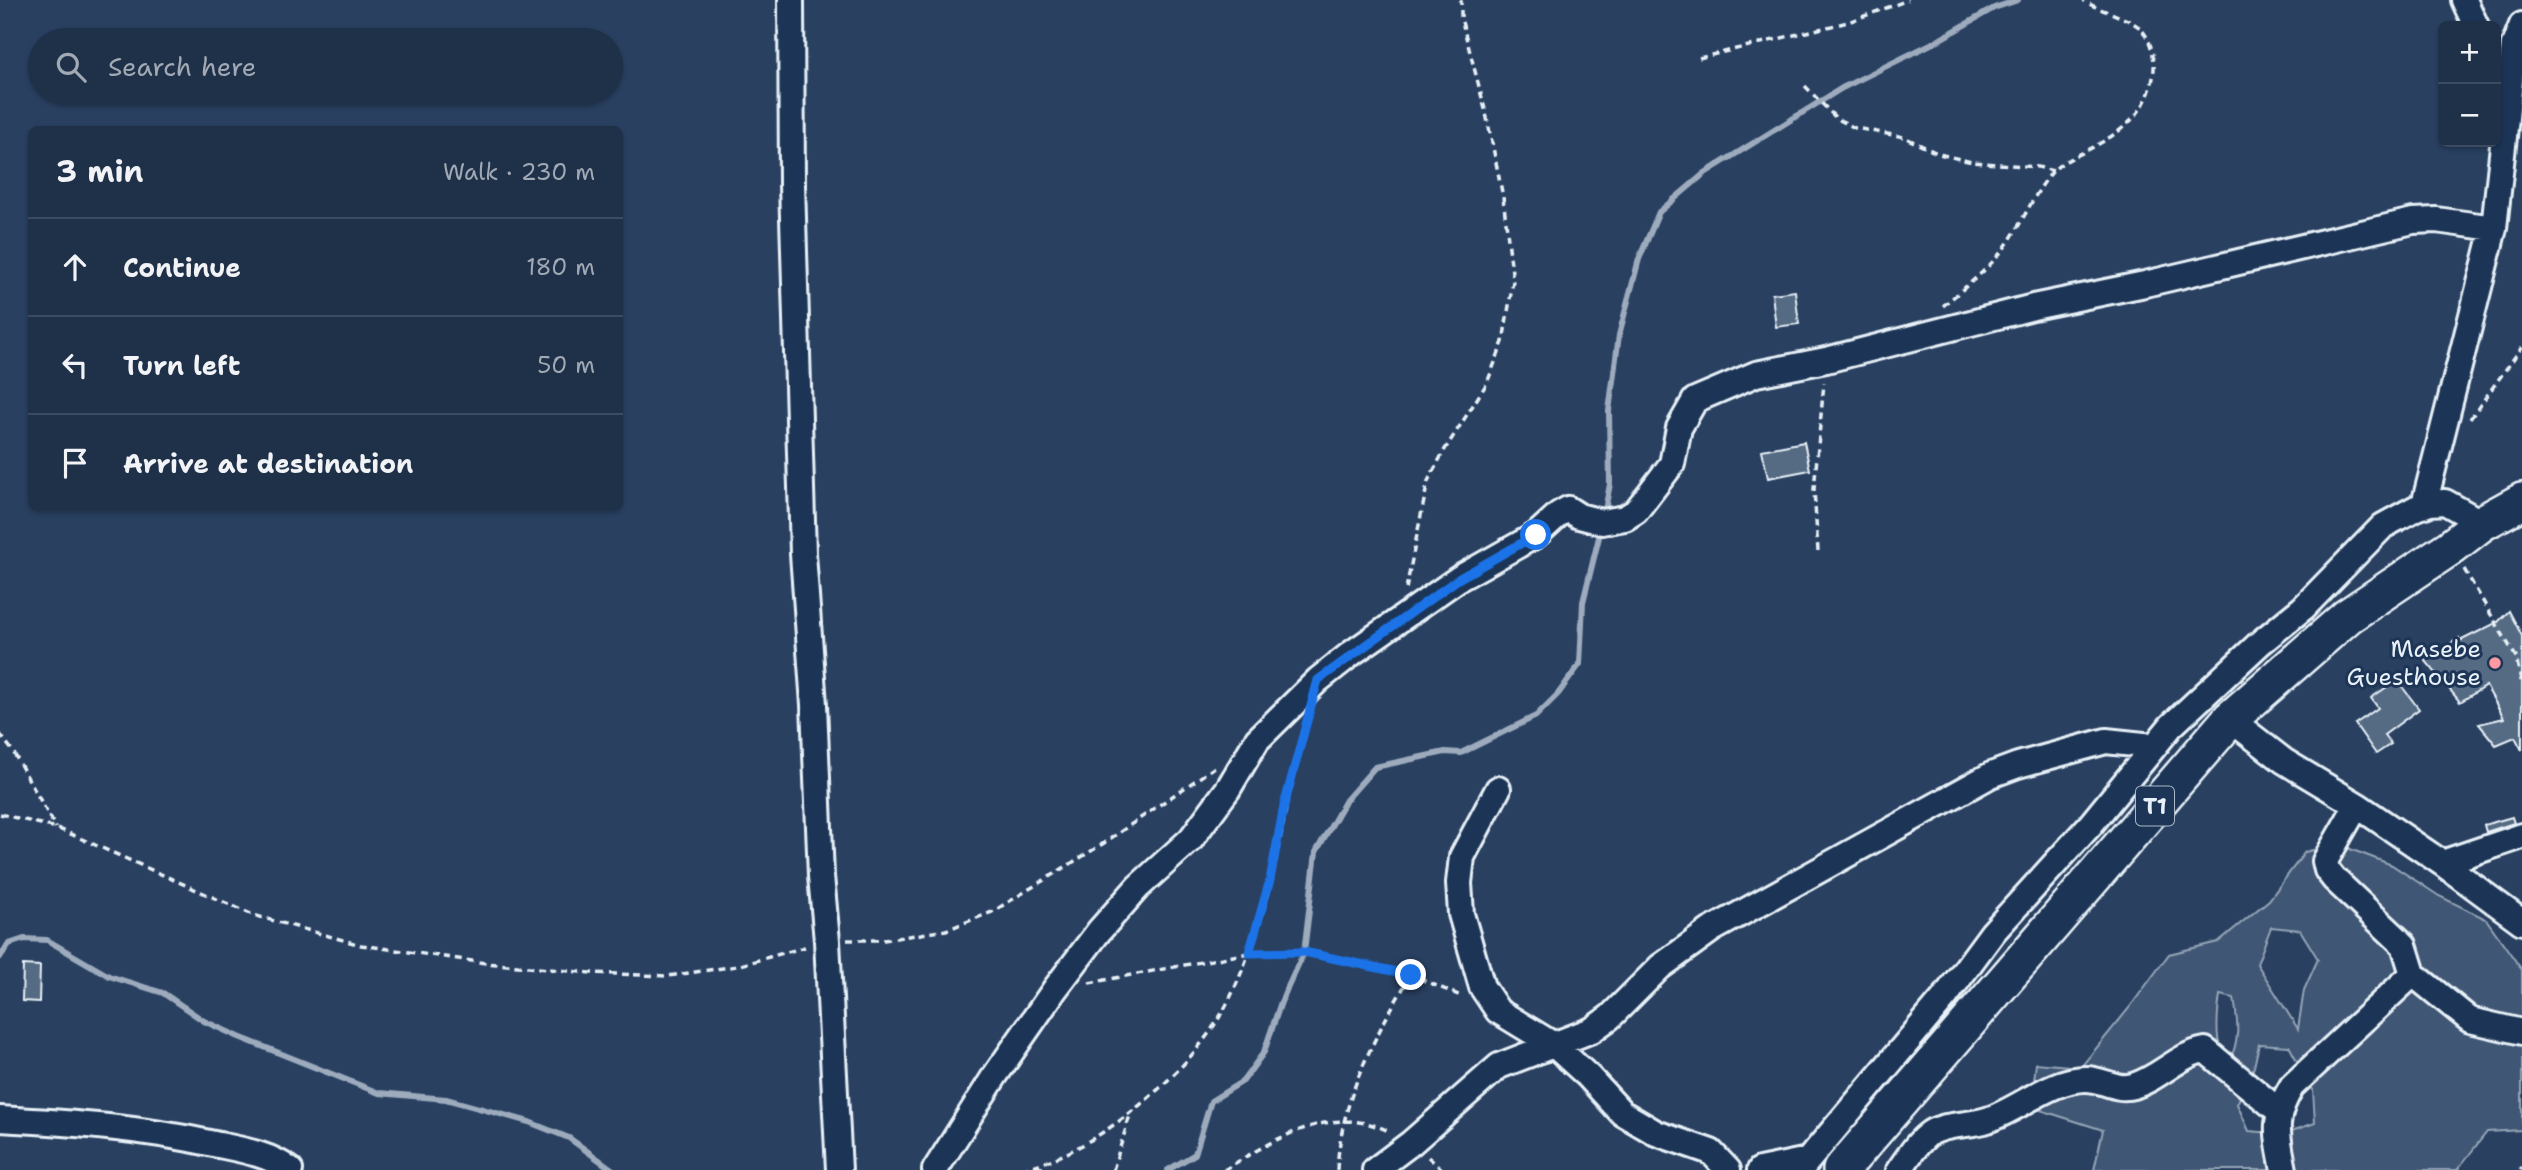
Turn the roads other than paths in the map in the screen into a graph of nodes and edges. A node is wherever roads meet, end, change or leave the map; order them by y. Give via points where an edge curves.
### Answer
1 (791, 0) edge
2 (2464, 0) edge
3 (2474, 21) edge
4 (2522, 25) edge
5 (2504, 59) edge
6 (2511, 191) edge
7 (2494, 228) junction
8 (2522, 501) edge
9 (2424, 505) junction
10 (2483, 523) junction
11 (2230, 719) junction
12 (2153, 746) junction
13 (1498, 789) dead end
14 (2357, 805) junction
15 (2522, 836) edge
16 (2442, 863) junction
17 (2522, 922) edge
18 (2413, 974) junction
19 (2522, 1032) edge
20 (1554, 1045) junction
21 (2280, 1112) junction
22 (0, 1119) edge
23 (1804, 1165) edge
24 (290, 1170) edge
25 (839, 1170) edge
26 (935, 1170) edge
27 (1375, 1170) edge
28 (1728, 1170) edge
29 (1760, 1170) edge
30 (1841, 1170) edge
31 (1899, 1170) edge
32 (2284, 1170) edge

1 - 25 street via 803,554
2 - 3 street
4 - 5 street
5 - 6 street
6 - 7 street
7 - 9 street
7 - 26 street via 2413,221 1756,374 1695,400 1679,428 1672,464 1636,512 1602,522 1567,509 1536,535 1475,568 1318,680 1257,740 1191,839 1138,887 1055,989
8 - 10 highway, T1
9 - 10 street via 2445,502
9 - 12 street via 2383,526 2310,602
10 - 11 highway, T1 via 2348,616
11 - 14 street via 2284,761
11 - 30 highway, T1
12 - 20 street via 2106,741 2000,771 1711,930 1660,967 1592,1030
12 - 23 street via 2091,824 1993,932 1945,997
13 - 20 street via 1462,857 1461,914 1482,987 1498,1011
14 - 16 street
14 - 18 street via 2325,861 2327,870 2404,945
15 - 16 street
16 - 17 street
18 - 19 street via 2470,1020
18 - 21 street via 2292,1086
20 - 27 street via 1499,1066
20 - 28 street via 1622,1113 1656,1133 1711,1152
21 - 31 street via 2205,1050 2137,1085 2123,1088 2087,1079 2063,1083 1989,1119 1943,1128 1922,1140
21 - 32 street via 2276,1125
22 - 24 street via 157,1132 238,1149
23 - 29 street

